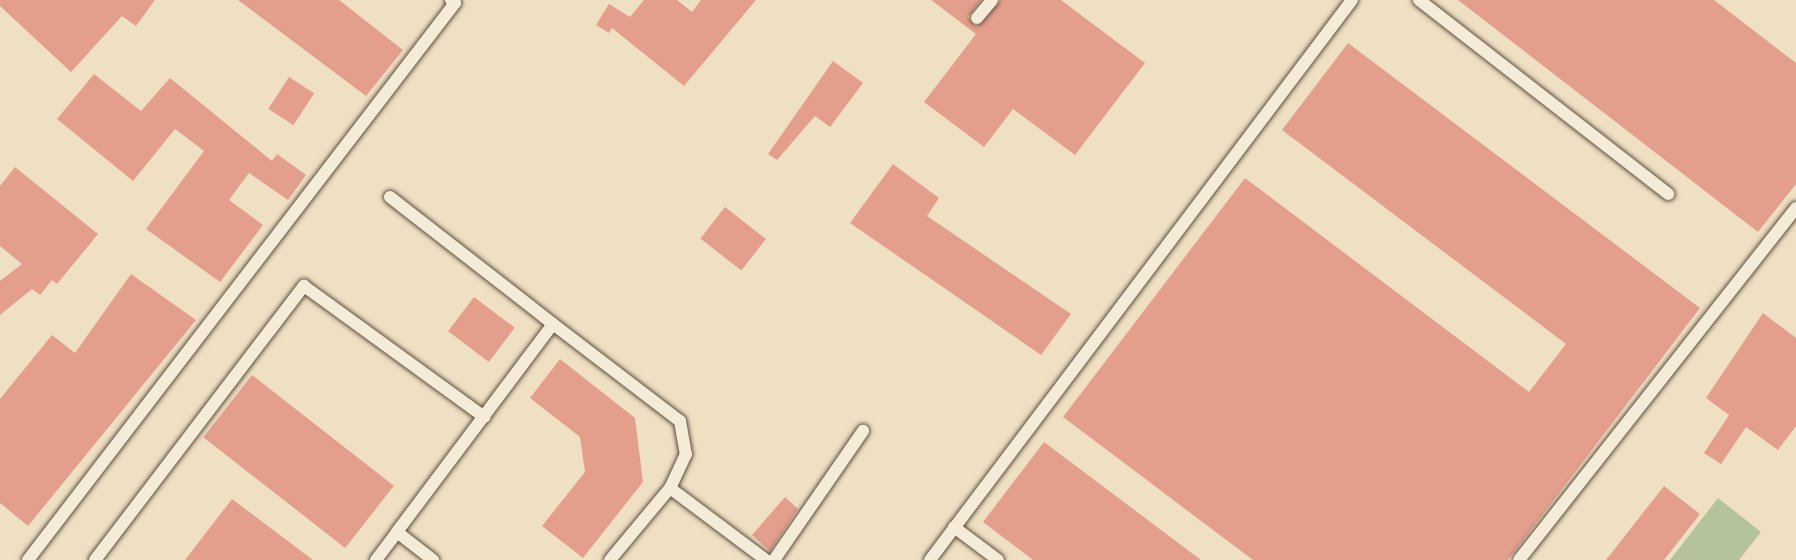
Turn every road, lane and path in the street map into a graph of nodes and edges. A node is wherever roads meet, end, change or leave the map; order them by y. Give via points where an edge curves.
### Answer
1 (451, 0) edge
2 (992, 0) edge
3 (1352, 0) edge
4 (1419, 0) edge
5 (977, 18) dead end
6 (1668, 194) dead end
7 (390, 197) dead end
8 (1796, 208) edge
9 (553, 324) junction
10 (484, 417) junction
11 (863, 431) dead end
12 (670, 488) junction
13 (954, 527) junction
14 (397, 532) junction
15 (28, 560) edge
16 (95, 560) edge
17 (376, 560) edge
18 (433, 560) edge
19 (610, 560) edge
20 (766, 560) edge
21 (774, 560) edge
22 (930, 560) edge
23 (998, 560) edge
24 (1519, 560) edge

1 - 15 lane via 455,3
2 - 5 lane
3 - 13 lane
4 - 6 lane
7 - 9 lane
8 - 24 lane
9 - 10 lane
9 - 12 lane via 680,421 687,454
10 - 14 lane
10 - 16 lane via 304,286
11 - 21 lane
12 - 19 lane
12 - 20 lane
13 - 22 lane
13 - 23 lane
14 - 17 lane
14 - 18 lane

